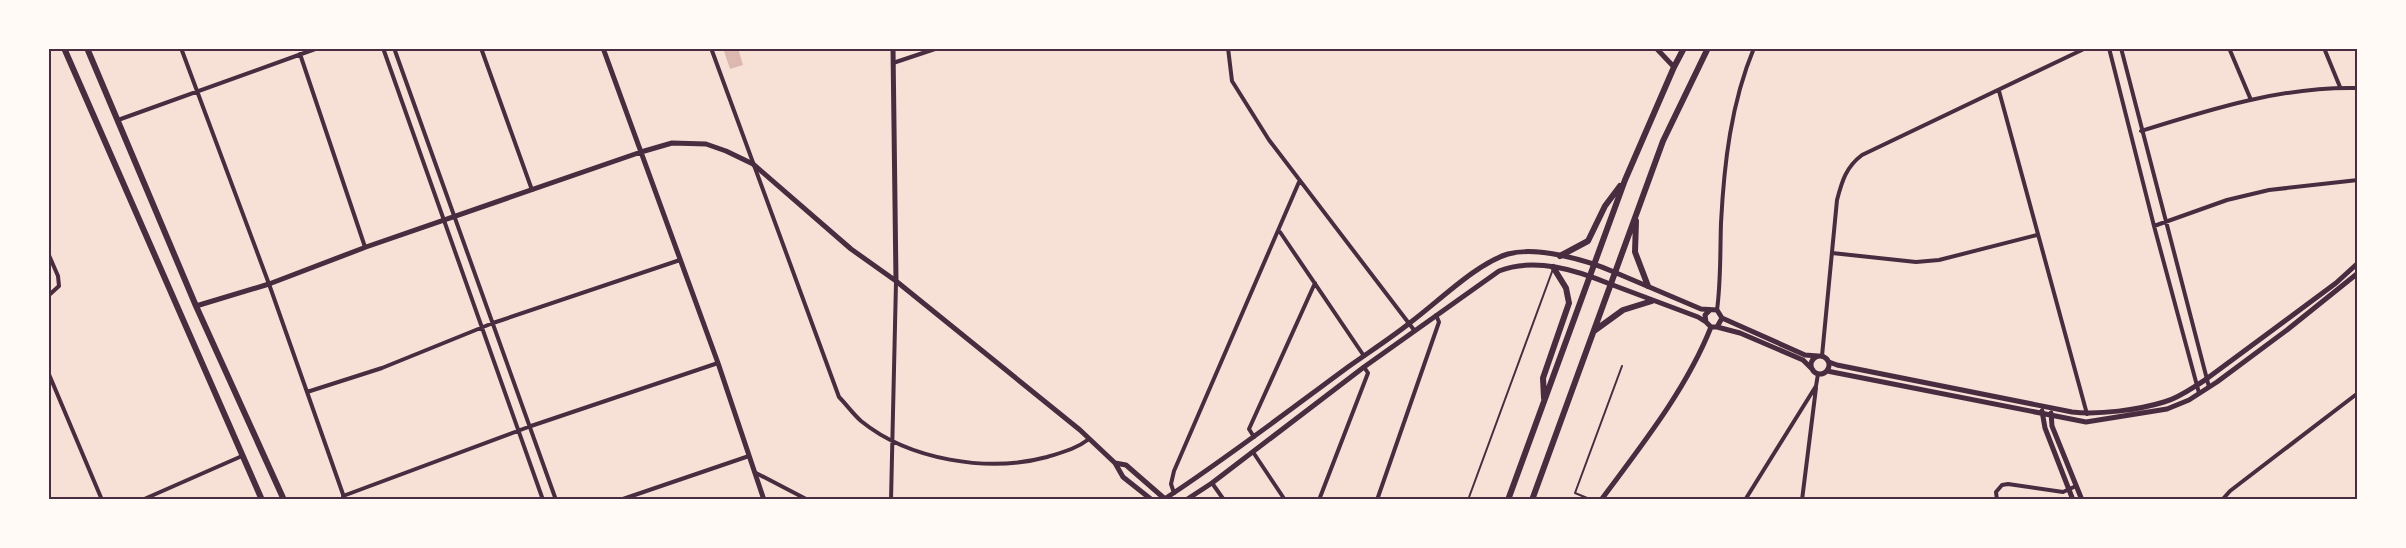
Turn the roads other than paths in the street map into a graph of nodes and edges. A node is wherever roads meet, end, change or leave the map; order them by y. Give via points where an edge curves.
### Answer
1 (64, 48) edge
2 (87, 48) edge
3 (181, 48) edge
4 (318, 48) edge
5 (382, 48) edge
6 (394, 48) edge
7 (482, 48) edge
8 (603, 48) edge
9 (711, 48) edge
10 (893, 48) edge
11 (938, 48) edge
12 (1228, 48) edge
13 (1656, 48) edge
14 (1684, 48) edge
15 (1708, 48) edge
16 (1754, 48) edge
17 (2086, 48) edge
18 (2109, 48) edge
19 (2121, 48) edge
20 (2229, 48) edge
21 (2324, 48) edge
22 (300, 54) junction
23 (893, 63) junction
24 (1674, 67) junction
25 (2340, 87) junction
26 (2358, 88) edge
27 (1999, 91) junction
28 (197, 92) junction
29 (2251, 100) junction
30 (118, 120) junction
31 (2141, 131) junction
32 (641, 152) junction
33 (753, 165) junction
34 (1625, 180) junction
35 (2358, 180) edge
36 (1300, 182) junction
37 (532, 190) junction
38 (454, 216) junction
39 (443, 220) junction
40 (1636, 220) junction
41 (2164, 223) junction
42 (2154, 226) junction
43 (1279, 231) junction
44 (2037, 235) junction
45 (366, 247) junction
46 (48, 253) edge
47 (1832, 253) junction
48 (1560, 256) junction
49 (680, 260) junction
50 (2358, 263) edge
51 (1595, 264) junction
52 (1553, 267) junction
53 (1614, 272) junction
54 (2358, 273) edge
55 (1590, 276) junction
56 (896, 281) junction
57 (1315, 283) junction
58 (269, 284) junction
59 (1610, 284) junction
60 (1648, 286) junction
61 (50, 295) edge
62 (1652, 301) junction
63 (196, 306) junction
64 (1714, 310) junction
65 (1435, 315) junction
66 (1722, 318) junction
67 (493, 323) junction
68 (1410, 323) junction
69 (1711, 325) junction
70 (482, 327) junction
71 (1414, 330) junction
72 (1594, 332) junction
73 (1364, 356) junction
74 (1820, 356) junction
75 (1829, 362) junction
76 (718, 363) junction
77 (1622, 366) dead end
78 (1364, 367) junction
79 (1827, 371) junction
80 (48, 372) edge
81 (1815, 372) junction
82 (2205, 380) junction
83 (2196, 385) junction
84 (1816, 386) junction
85 (2209, 388) junction
86 (307, 392) junction
87 (2358, 393) edge
88 (2200, 394) junction
89 (1545, 401) junction
90 (2043, 406) junction
91 (2052, 408) junction
92 (2042, 413) junction
93 (2087, 414) junction
94 (2050, 415) junction
95 (531, 426) junction
96 (518, 430) junction
97 (1254, 437) junction
98 (1089, 439) junction
99 (892, 440) junction
100 (1253, 452) junction
101 (242, 456) junction
102 (749, 456) junction
103 (1115, 464) junction
104 (756, 472) junction
105 (1212, 483) junction
106 (2076, 486) junction
107 (2069, 489) junction
108 (1174, 493) junction
109 (344, 498) edge
110 (1164, 499) edge
111 (102, 500) edge
112 (142, 500) edge
113 (262, 500) edge
114 (284, 500) edge
115 (543, 500) edge
116 (556, 500) edge
117 (620, 500) edge
118 (764, 500) edge
119 (808, 500) edge
120 (891, 500) edge
121 (1152, 500) edge
122 (1186, 500) edge
123 (1224, 500) edge
124 (1285, 500) edge
125 (1319, 500) edge
126 (1377, 500) edge
127 (1468, 500) edge
128 (1508, 500) edge
129 (1532, 500) edge
130 (1592, 500) edge
131 (1601, 500) edge
132 (1745, 500) edge
133 (1802, 500) edge
134 (1997, 500) edge
135 (2073, 500) edge
136 (2082, 500) edge
137 (2222, 500) edge

1 - 101 main road
2 - 30 main road
3 - 28 street
4 - 22 street
5 - 39 street
6 - 38 street
7 - 37 street
8 - 32 street
9 - 33 street
10 - 23 street
11 - 23 street
12 - 36 street via 1232,81
13 - 24 street
14 - 24 main road
15 - 40 main road via 1663,141
16 - 64 street via 1736,100 1726,158 1722,275
17 - 27 street
18 - 42 street
19 - 31 street
20 - 29 street
21 - 25 street
22 - 28 street
22 - 45 street
23 - 56 street
24 - 34 main road
25 - 26 street
25 - 29 street
27 - 44 street
27 - 47 street via 1853,162 1837,200
28 - 30 street
28 - 58 street
29 - 31 street
30 - 63 main road
31 - 41 street
32 - 33 street via 672,143 706,144
32 - 37 street
32 - 49 street
33 - 56 street via 851,249
33 - 99 street via 840,397 860,420
34 - 48 main road via 1605,206 1588,241
34 - 51 main road
35 - 41 street via 2269,190
36 - 43 street
36 - 68 street
37 - 38 street
38 - 39 street
38 - 67 street
39 - 45 street
39 - 70 street
40 - 53 main road
40 - 60 main road via 1635,252
41 - 42 street
41 - 82 street
42 - 83 street
43 - 57 street
43 - 108 street via 1174,471
44 - 47 street via 1940,260 1916,262
44 - 93 street
45 - 58 street
46 - 61 street via 59,286
47 - 74 street
48 - 51 street
48 - 68 street via 1506,255 1480,268
49 - 67 street
49 - 76 street
50 - 82 street
51 - 53 street
51 - 55 main road
52 - 55 street
52 - 65 street via 1519,265 1499,271
52 - 89 main road via 1566,288 1569,303 1544,378
52 - 127 lane
53 - 59 main road
53 - 60 street
54 - 85 street
55 - 59 street
55 - 89 main road
56 - 98 street
56 - 99 street
57 - 73 street
57 - 97 street via 1249,429
58 - 63 street
58 - 86 street
59 - 62 street
59 - 72 main road
60 - 64 street via 1701,309
62 - 69 street
62 - 72 main road via 1623,310
63 - 114 main road
64 - 66 street
64 - 69 street via 1705,315
65 - 71 street
65 - 126 street via 1439,322
66 - 69 street
66 - 74 street via 1805,355
67 - 70 street
67 - 95 street
68 - 71 street
68 - 73 street
69 - 81 street via 1803,360
69 - 131 street via 1687,377
70 - 86 street via 382,368
70 - 96 street
71 - 78 street
72 - 129 main road
73 - 97 street
74 - 75 street
74 - 81 street via 1811,363
75 - 79 street
75 - 90 street
76 - 95 street
76 - 102 street
77 - 130 lane via 1575,493
78 - 100 street
78 - 125 street via 1368,373
79 - 81 street
79 - 92 street
80 - 111 street
81 - 84 street
82 - 83 street
82 - 85 street
83 - 88 street
83 - 93 street via 2165,402
84 - 132 street
84 - 133 street
85 - 88 street
86 - 109 street
87 - 137 street
88 - 94 street via 2167,409 2086,422
89 - 128 main road
90 - 91 street
90 - 92 street
91 - 93 street
91 - 94 street
92 - 94 street
92 - 107 street
94 - 106 street
95 - 96 street
95 - 116 street
96 - 109 street
96 - 115 street
97 - 108 street
98 - 99 street via 1077,449 1028,462 984,464 939,458
98 - 103 street
99 - 120 street
100 - 105 street
100 - 124 street
101 - 112 street
101 - 113 main road
102 - 104 street
102 - 117 street
103 - 110 street via 1126,465
103 - 121 street via 1123,477
104 - 118 street
104 - 119 street
105 - 122 street
105 - 123 street
106 - 107 street
106 - 136 street
107 - 134 street via 2063,492 2008,484 1996,492
107 - 135 street
108 - 110 street

